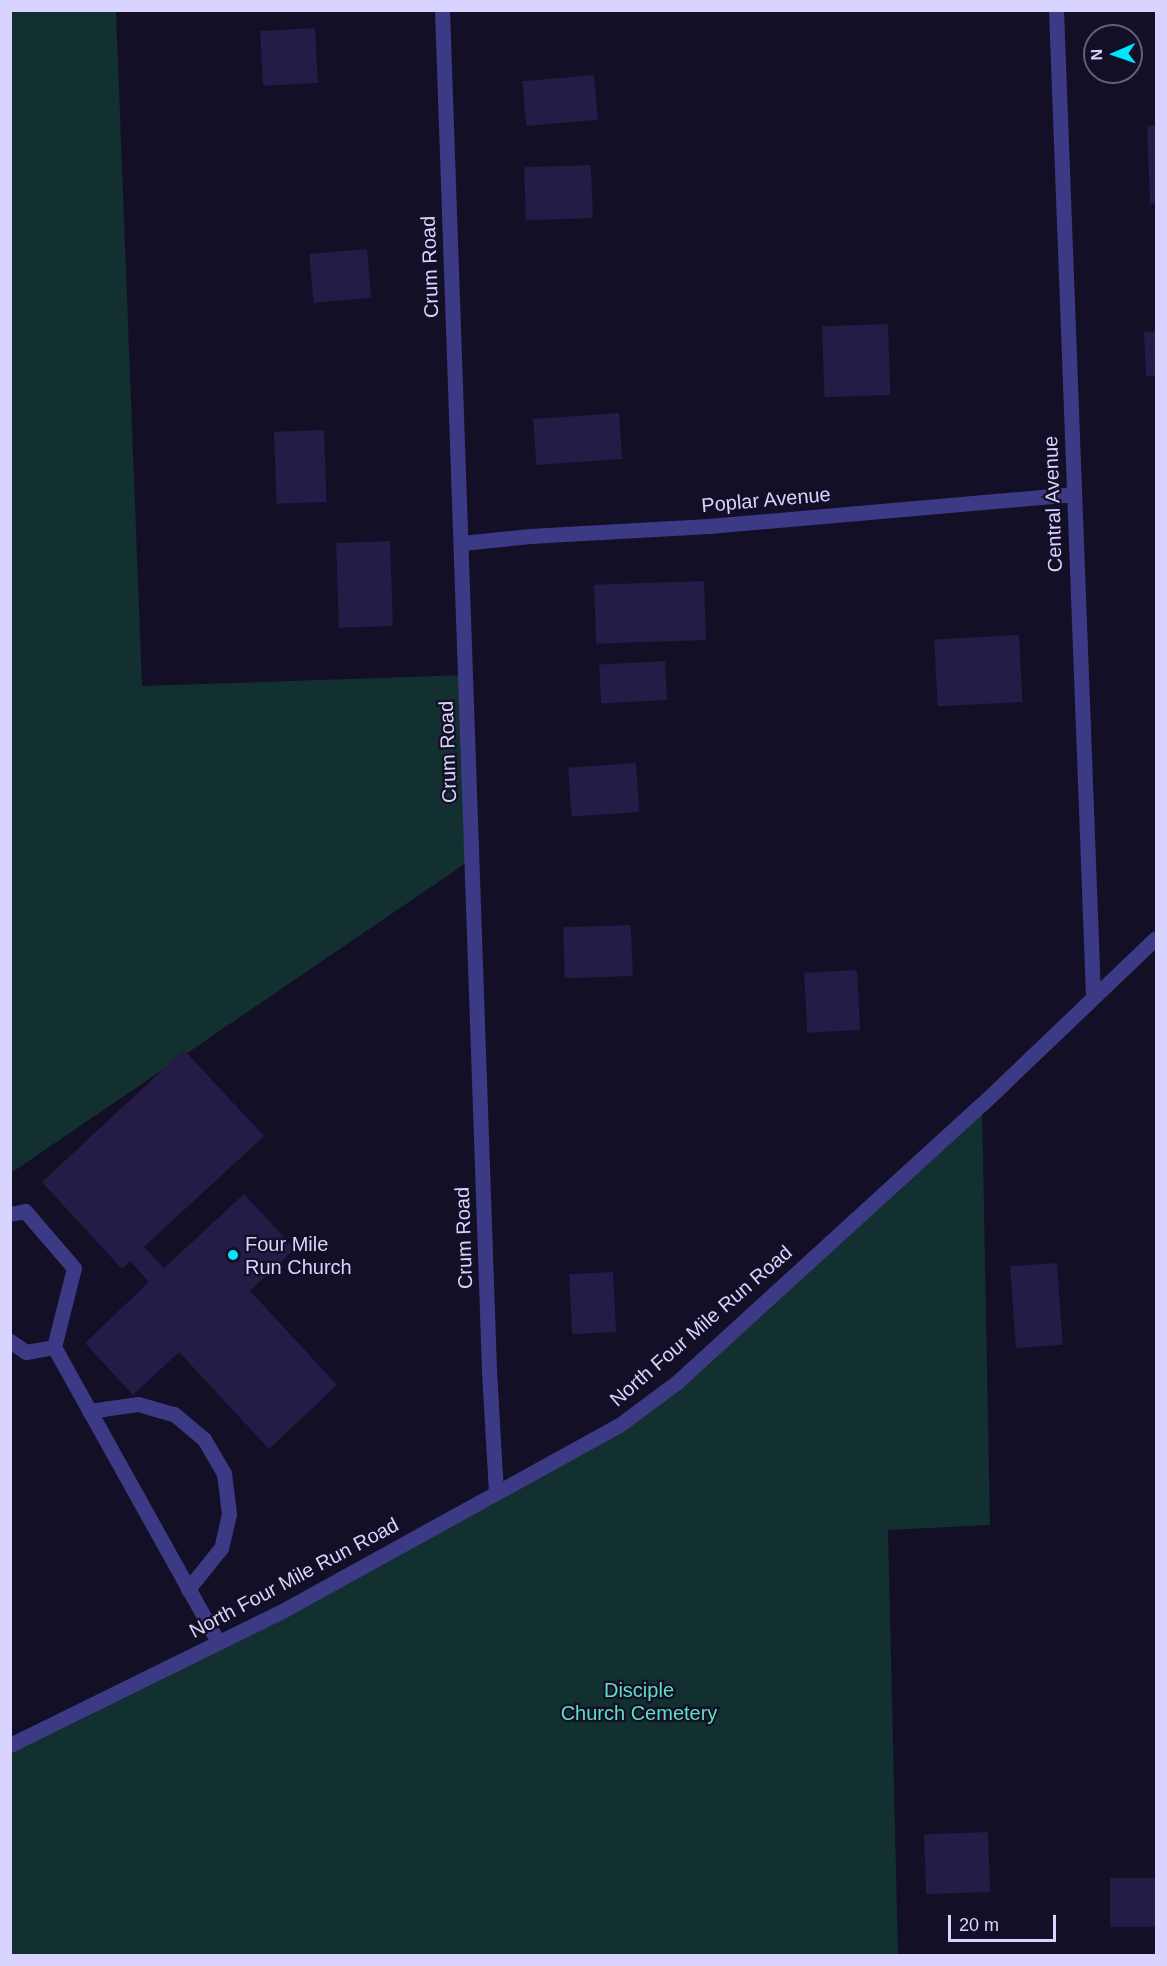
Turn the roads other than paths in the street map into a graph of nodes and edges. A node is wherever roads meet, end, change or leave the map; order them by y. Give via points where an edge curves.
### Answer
1 (442, 10) edge
2 (1056, 10) edge
3 (1073, 494) junction
4 (462, 543) junction
5 (1156, 938) edge
6 (1093, 997) junction
7 (10, 1214) edge
8 (10, 1341) edge
9 (54, 1347) junction
10 (89, 1411) junction
11 (496, 1492) junction
12 (188, 1589) junction
13 (218, 1642) junction
14 (10, 1745) edge

1 - 4 street, Crum Road
2 - 3 street, Central Avenue
3 - 4 street, Poplar Avenue
3 - 6 street, Central Avenue
4 - 11 street, Crum Road
5 - 6 street, North Four Mile Run Road
6 - 11 street, North Four Mile Run Road via 982,1104 676,1383 618,1426
7 - 9 street via 25,1211 74,1268
8 - 9 street via 26,1352
9 - 10 street
10 - 12 street
10 - 12 street via 138,1404 174,1414 204,1439 224,1473 229,1514 221,1548
11 - 13 street, North Four Mile Run Road via 284,1610
12 - 13 street
13 - 14 street, North Four Mile Run Road

